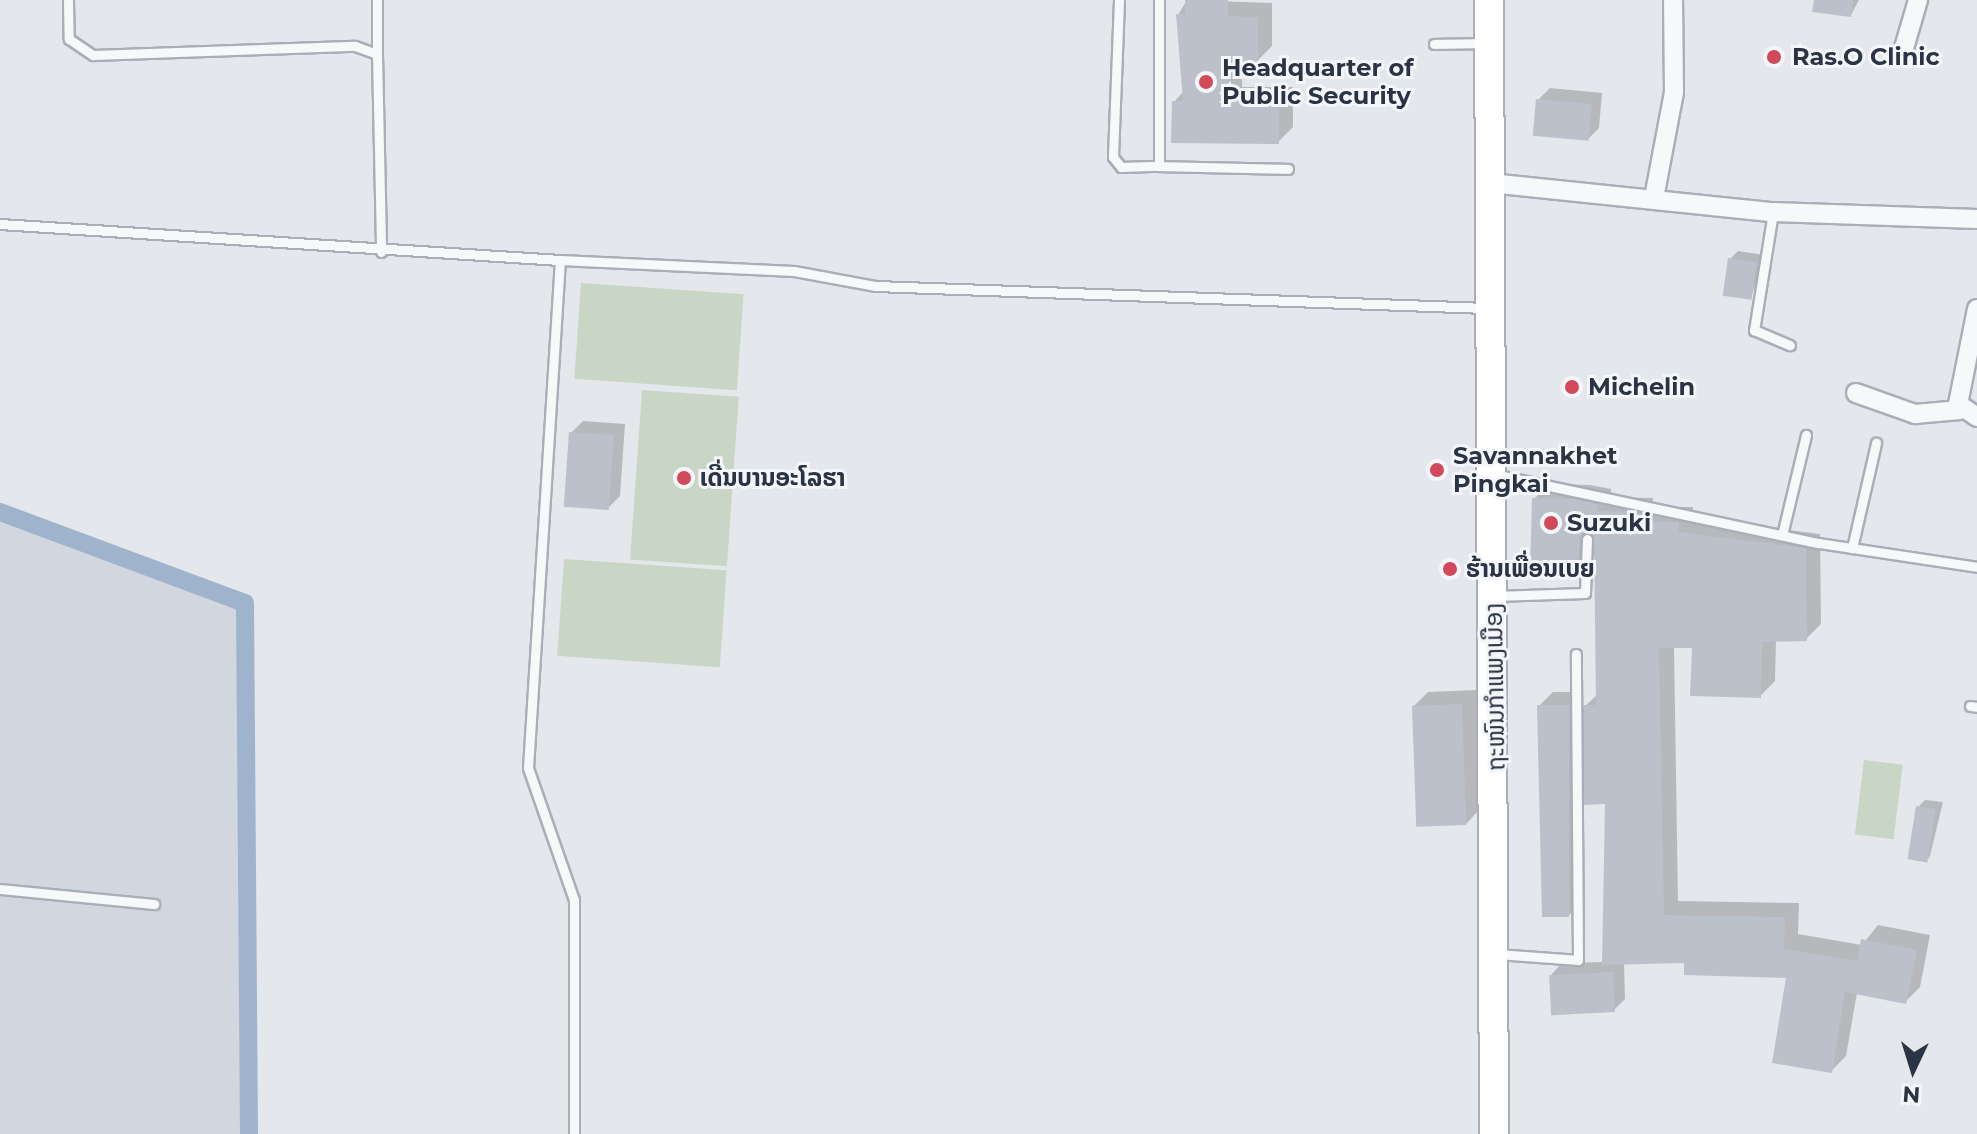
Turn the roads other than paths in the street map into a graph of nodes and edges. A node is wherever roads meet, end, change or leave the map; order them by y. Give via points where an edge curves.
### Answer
1 (68, 0) edge
2 (377, 0) edge
3 (1119, 0) edge
4 (1159, 0) edge
5 (1489, 0) edge
6 (1673, 0) edge
7 (1918, 0) edge
8 (1489, 43) junction
9 (1434, 44) dead end
10 (1904, 48) dead end
11 (377, 54) junction
12 (1159, 166) junction
13 (1288, 169) dead end
14 (1490, 183) junction
15 (1654, 198) junction
16 (1773, 212) junction
17 (1977, 219) edge
18 (0, 224) edge
19 (381, 252) junction
20 (560, 260) junction
21 (1492, 308) junction
22 (1977, 309) edge
23 (1790, 345) dead end
24 (1856, 393) dead end
25 (1969, 414) edge
26 (1806, 435) dead end
27 (1876, 443) dead end
28 (1493, 474) junction
29 (1782, 535) junction
30 (1587, 539) dead end
31 (1852, 548) junction
32 (1977, 567) edge
33 (1494, 596) junction
34 (1576, 654) dead end
35 (0, 889) edge
36 (154, 904) dead end
37 (1495, 954) junction
38 (574, 1134) edge
39 (1494, 1134) edge

1 - 11 lane via 69,39 93,55 355,46
2 - 11 lane
3 - 12 lane via 1113,157 1121,167
4 - 12 lane
5 - 8 main road, ຖະໜົນກຳແພງເມືອງ
6 - 15 street via 1674,92
7 - 10 street
8 - 9 lane
8 - 14 main road, ຖະໜົນກຳແພງເມືອງ
11 - 19 lane
12 - 13 lane
14 - 15 street
14 - 21 main road, ຖະໜົນກຳແພງເມືອງ
15 - 16 street
16 - 17 street
16 - 23 lane via 1754,330
18 - 19 lane
19 - 20 lane
20 - 21 lane via 794,271 875,286
20 - 38 lane via 528,768 574,900
21 - 28 main road, ຖະໜົນກຳແພງເມືອງ
22 - 25 street
24 - 25 street via 1915,414
26 - 29 lane
27 - 31 lane
28 - 29 lane
28 - 33 main road, ຖະໜົນກຳແພງເມືອງ
29 - 31 lane
30 - 33 lane via 1585,593
31 - 32 lane
33 - 37 main road, ຖະໜົນກຳແພງເມືອງ
34 - 37 lane via 1578,960
35 - 36 lane
37 - 39 main road, ຖະໜົນກຳແພງເມືອງ

